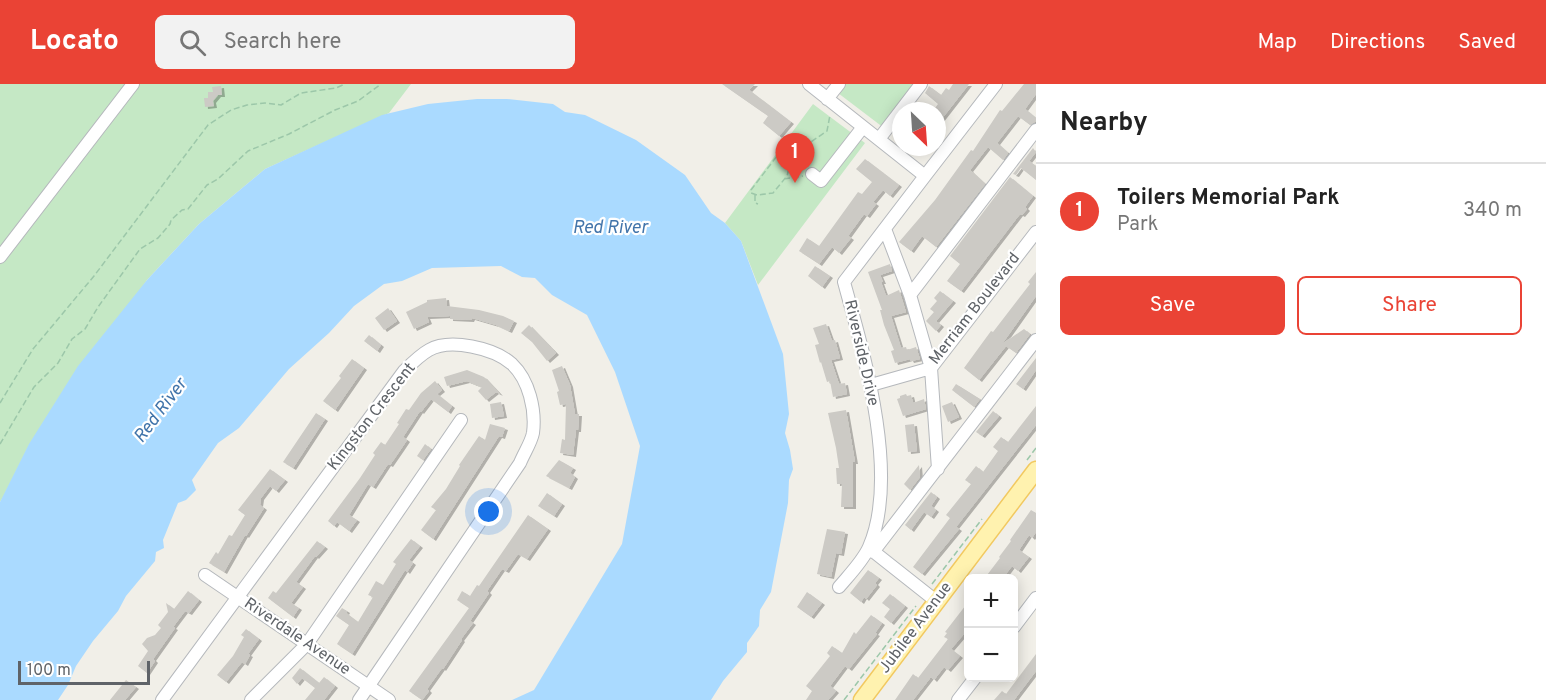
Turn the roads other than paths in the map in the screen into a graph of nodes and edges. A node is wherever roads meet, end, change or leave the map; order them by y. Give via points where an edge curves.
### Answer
1 (133, 84) edge
2 (809, 84) edge
3 (839, 84) edge
4 (921, 84) edge
5 (996, 84) edge
6 (827, 99) junction
7 (863, 127) junction
8 (1036, 130) edge
9 (879, 139) junction
10 (812, 174) dead end
11 (925, 176) junction
12 (885, 229) junction
13 (1036, 232) edge
14 (0, 257) edge
15 (910, 295) junction
16 (1036, 339) edge
17 (931, 368) junction
18 (871, 385) junction
19 (461, 420) dead end
20 (938, 469) junction
21 (1036, 470) edge
22 (871, 550) junction
23 (205, 575) dead end
24 (839, 587) dead end
25 (237, 597) junction
26 (1036, 598) edge
27 (936, 601) junction
28 (1018, 622) edge
29 (307, 644) junction
30 (972, 682) edge
31 (369, 686) junction
32 (162, 700) edge
33 (251, 700) edge
34 (359, 700) edge
35 (389, 700) edge
36 (862, 700) edge
37 (958, 700) edge

1 - 14 street
2 - 6 street
3 - 6 street
4 - 9 street
5 - 11 street, Riverside Drive
6 - 7 street
7 - 9 street
7 - 10 street via 821,182
8 - 15 street
9 - 11 street
11 - 12 street, Riverside Drive
12 - 15 street
12 - 18 street, Riverside Drive via 844,282
13 - 17 street, Merriam Boulevard
15 - 17 street
16 - 20 street
17 - 18 street, Merriam Boulevard
17 - 20 street
18 - 22 street, Riverside Drive via 881,477
19 - 29 street
20 - 22 street
21 - 27 main road, Jubilee Avenue
22 - 24 street
22 - 27 street
23 - 25 street, Riverdale Avenue
25 - 29 street, Riverdale Avenue
25 - 31 street, Kingston Crescent via 409,366 430,349 459,344 480,348 511,364 526,385 533,408 533,434 520,463
25 - 32 street, Kingston Crescent
26 - 28 street
27 - 36 main road, Jubilee Avenue
29 - 31 street, Riverdale Avenue
29 - 33 street
30 - 37 street
31 - 34 street, Kingston Crescent
31 - 35 street, Riverdale Avenue

